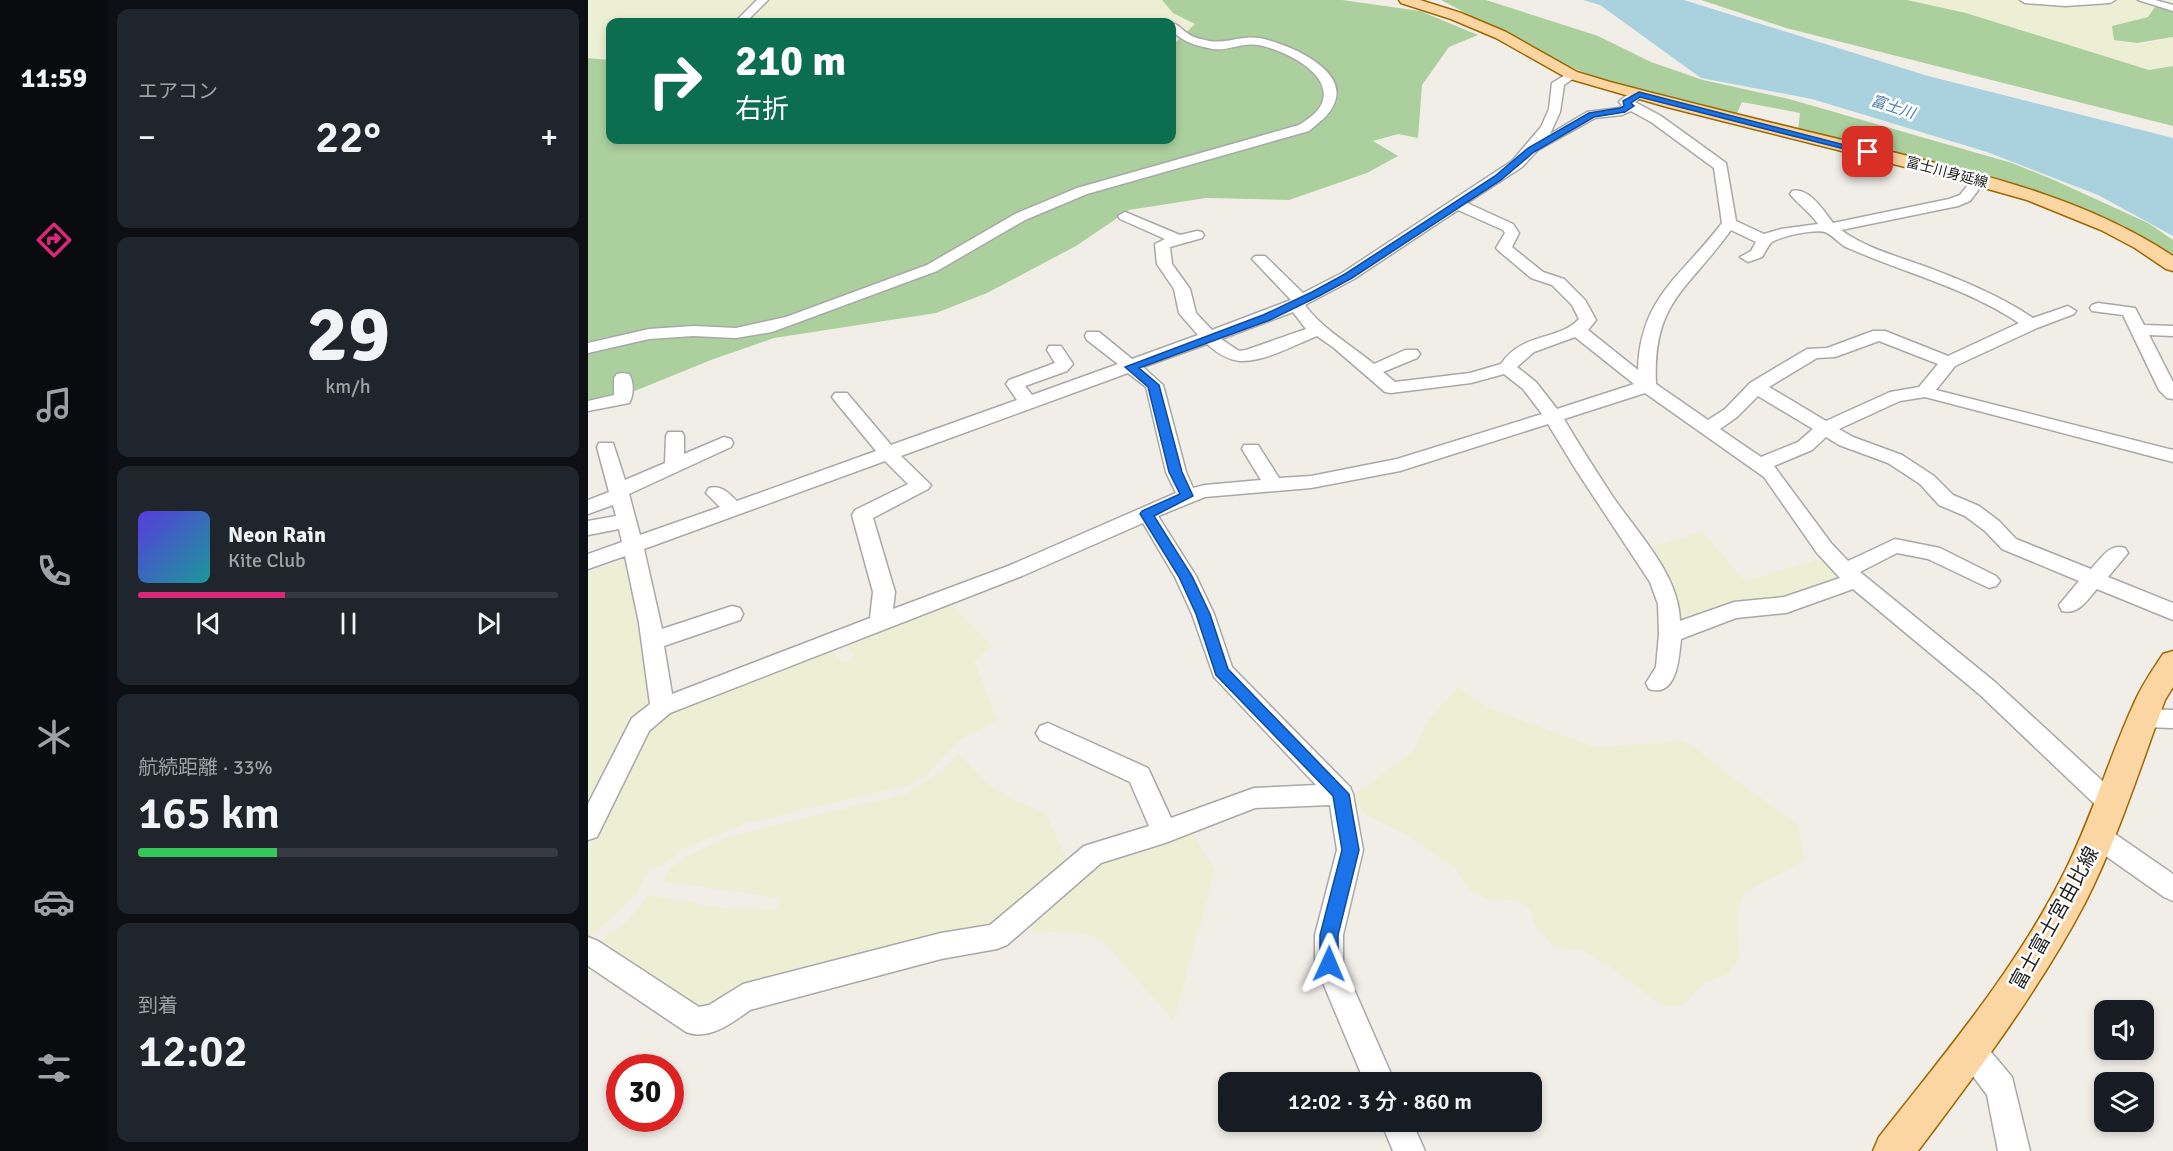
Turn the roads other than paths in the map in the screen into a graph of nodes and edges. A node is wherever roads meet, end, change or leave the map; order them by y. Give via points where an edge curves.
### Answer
1 (763, 0) edge
2 (1406, 0) edge
3 (2025, 0) edge
4 (2110, 0) edge
5 (2143, 0) edge
6 (2173, 8) edge
7 (744, 18) edge
8 (1176, 29) edge
9 (1572, 75) junction
10 (1634, 100) junction
11 (1531, 150) junction
12 (1979, 180) junction
13 (1797, 194) dead end
14 (1457, 204) junction
15 (1125, 216) dead end
16 (1729, 223) junction
17 (1829, 228) junction
18 (1197, 235) dead end
19 (1177, 239) junction
20 (1764, 240) junction
21 (1748, 257) dead end
22 (1260, 259) dead end
23 (2173, 265) edge
24 (1299, 303) junction
25 (2098, 308) dead end
26 (2068, 311) dead end
27 (2031, 324) junction
28 (1318, 330) junction
29 (2138, 330) junction
30 (1578, 331) junction
31 (2173, 331) edge
32 (1093, 336) dead end
33 (1208, 338) junction
34 (588, 348) edge
35 (1055, 350) dead end
36 (1411, 354) dead end
37 (1949, 362) junction
38 (1131, 367) junction
39 (1507, 368) junction
40 (1372, 371) junction
41 (623, 378) dead end
42 (1647, 386) junction
43 (1756, 387) junction
44 (1925, 392) junction
45 (2173, 394) edge
46 (841, 397) dead end
47 (1029, 404) junction
48 (588, 406) edge
49 (1555, 416) junction
50 (2100, 416) dead end
51 (1825, 428) junction
52 (1707, 429) junction
53 (675, 436) dead end
54 (2094, 436) junction
55 (724, 443) dead end
56 (606, 447) dead end
57 (1251, 449) dead end
58 (888, 454) junction
59 (2173, 456) edge
60 (1760, 465) junction
61 (674, 466) junction
62 (1274, 485) junction
63 (619, 493) junction
64 (716, 493) dead end
65 (1187, 496) junction
66 (588, 507) edge
67 (735, 510) junction
68 (1147, 514) junction
69 (627, 521) junction
70 (588, 528) edge
71 (633, 547) junction
72 (2118, 552) dead end
73 (588, 562) edge
74 (1851, 575) junction
75 (2094, 579) junction
76 (1989, 581) dead end
77 (2070, 605) dead end
78 (2173, 612) edge
79 (732, 614) dead end
80 (881, 621) junction
81 (1670, 634) junction
82 (653, 641) junction
83 (2173, 662) edge
84 (1657, 683) dead end
85 (662, 707) junction
86 (2158, 718) edge
87 (1048, 733) dead end
88 (1341, 794) junction
89 (2112, 805) junction
90 (588, 829) edge
91 (1165, 832) junction
92 (2099, 837) junction
93 (2173, 889) edge
94 (588, 950) edge
95 (1971, 1050) junction
96 (1375, 1072) edge
97 (1400, 1132) edge
98 (1409, 1151) edge
99 (1893, 1151) edge
100 (2014, 1151) edge

1 - 7 street
2 - 9 main road, 富士川身延線 via 1502,35
3 - 4 street
5 - 6 street
8 - 34 street via 1194,40 1215,45 1253,41 1296,54 1316,66 1330,81 1331,96 1320,115 1304,128 1082,191 1020,217 932,268 792,320 736,333 649,334
9 - 10 main road, 富士川身延線
9 - 11 street via 1558,83 1555,111 1547,130
10 - 11 street via 1622,111 1592,115
10 - 12 main road, 富士川身延線
10 - 16 street via 1721,166
11 - 14 street via 1498,178
12 - 17 street via 1965,198 1953,203
12 - 23 main road, 富士川身延線 via 2103,225
13 - 17 street via 1814,207
14 - 24 street via 1348,276
14 - 30 street via 1508,227 1512,233 1504,248 1537,275 1558,282 1579,303 1588,320
15 - 19 street
16 - 20 street
16 - 42 street via 1663,302 1646,369
17 - 20 street via 1795,230
17 - 27 street via 1850,244 1977,294
18 - 19 street
19 - 33 street via 1163,244 1168,273 1182,290 1188,314
20 - 21 street via 1757,254
22 - 24 street
24 - 28 street via 1310,324
24 - 33 street
25 - 29 street via 2129,311
26 - 27 street
27 - 37 street
28 - 33 street via 1237,356
28 - 40 street
29 - 31 street
29 - 45 street
30 - 39 street via 1551,338 1514,357
30 - 42 street
32 - 38 street
33 - 38 street
35 - 47 street via 1064,363 1061,367 1015,384
36 - 40 street
37 - 43 street via 1879,335 1829,353 1814,353
37 - 44 street
38 - 47 street
38 - 65 street via 1154,385 1176,472
39 - 40 street via 1471,378 1391,388
39 - 49 street via 1523,377
41 - 48 street via 623,399
42 - 49 street
42 - 52 street
43 - 51 street
43 - 52 street via 1731,413
44 - 51 street via 1896,396
44 - 54 street
46 - 58 street
47 - 58 street
49 - 62 street via 1400,465
49 - 81 street via 1660,581 1669,604
50 - 54 street
51 - 60 street via 1805,446
51 - 75 street via 1846,441 1895,459 1927,480 1946,500 1972,511 2009,544
52 - 60 street
53 - 61 street
54 - 59 street
55 - 61 street
56 - 63 street
57 - 62 street
58 - 67 street
58 - 80 street via 921,485 861,515 884,592
60 - 74 street via 1771,473 1824,548
61 - 63 street
62 - 65 street
63 - 66 street
63 - 69 street
64 - 67 street
65 - 68 street
67 - 71 street
68 - 80 street via 1015,571
68 - 88 street via 1185,576 1222,671
69 - 70 street
69 - 71 street
71 - 73 street
71 - 82 street
72 - 75 street
74 - 76 street via 1895,546 1933,553
74 - 81 street via 1786,605 1734,610
74 - 89 street via 1987,688
75 - 77 street
75 - 78 street
79 - 82 street
80 - 85 street
81 - 84 street via 1667,668
82 - 85 street
83 - 86 main road, 富士富士宮由比線 via 2151,698
85 - 90 street via 640,725
86 - 89 main road, 富士富士宮由比線
87 - 91 street via 1139,775
88 - 91 street via 1254,798
88 - 96 street via 1350,850 1329,935 1329,964
89 - 92 main road, 富士富士宮由比線
91 - 94 street via 1093,854 997,936 941,946 743,998 716,1017 696,1022
92 - 93 street
92 - 95 main road, 富士富士宮由比線 via 2029,968
95 - 99 main road, 富士富士宮由比線
95 - 100 street via 2001,1088
97 - 98 street

